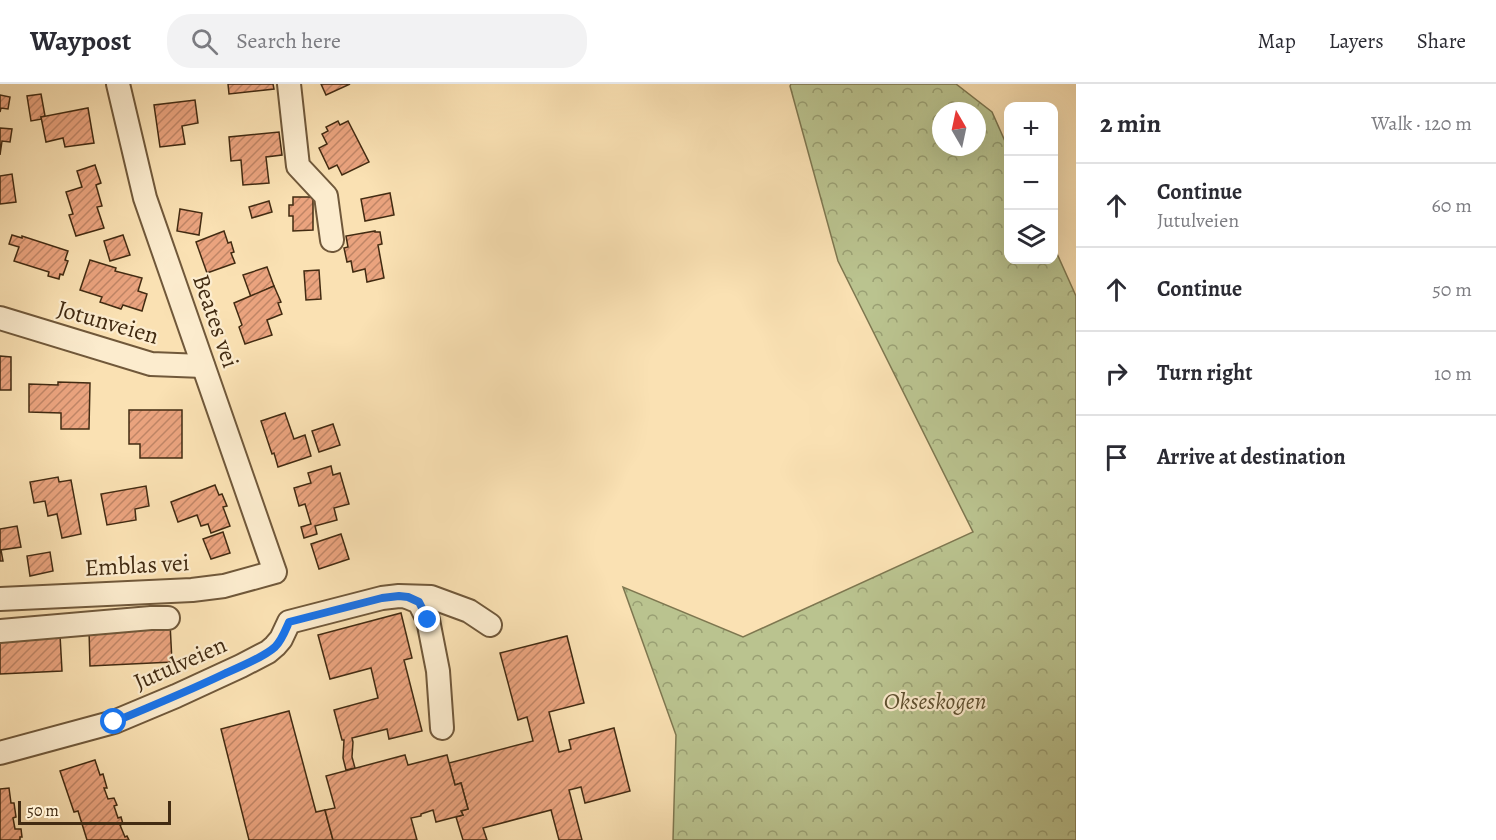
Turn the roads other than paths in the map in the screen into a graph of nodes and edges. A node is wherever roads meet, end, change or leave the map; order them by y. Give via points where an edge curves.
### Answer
1 (118, 84) edge
2 (289, 84) edge
3 (332, 240) dead end
4 (0, 318) edge
5 (203, 366) junction
6 (275, 572) joint
7 (408, 597) junction
8 (0, 599) edge
9 (168, 618) dead end
10 (490, 625) dead end
11 (0, 631) edge
12 (442, 728) dead end
13 (0, 753) edge

1 - 5 street, Beates vei via 145,198
2 - 3 street via 298,166 326,196
4 - 5 street, Jotunveien via 151,364
5 - 6 street, Beates vei
6 - 8 street, Emblas vei via 192,590
7 - 10 street via 431,597 469,611
7 - 12 street via 419,602 428,620 438,671
7 - 13 street, Jutulveien via 382,598 289,622 275,646 176,696 114,722
9 - 11 street, Jutulveien

